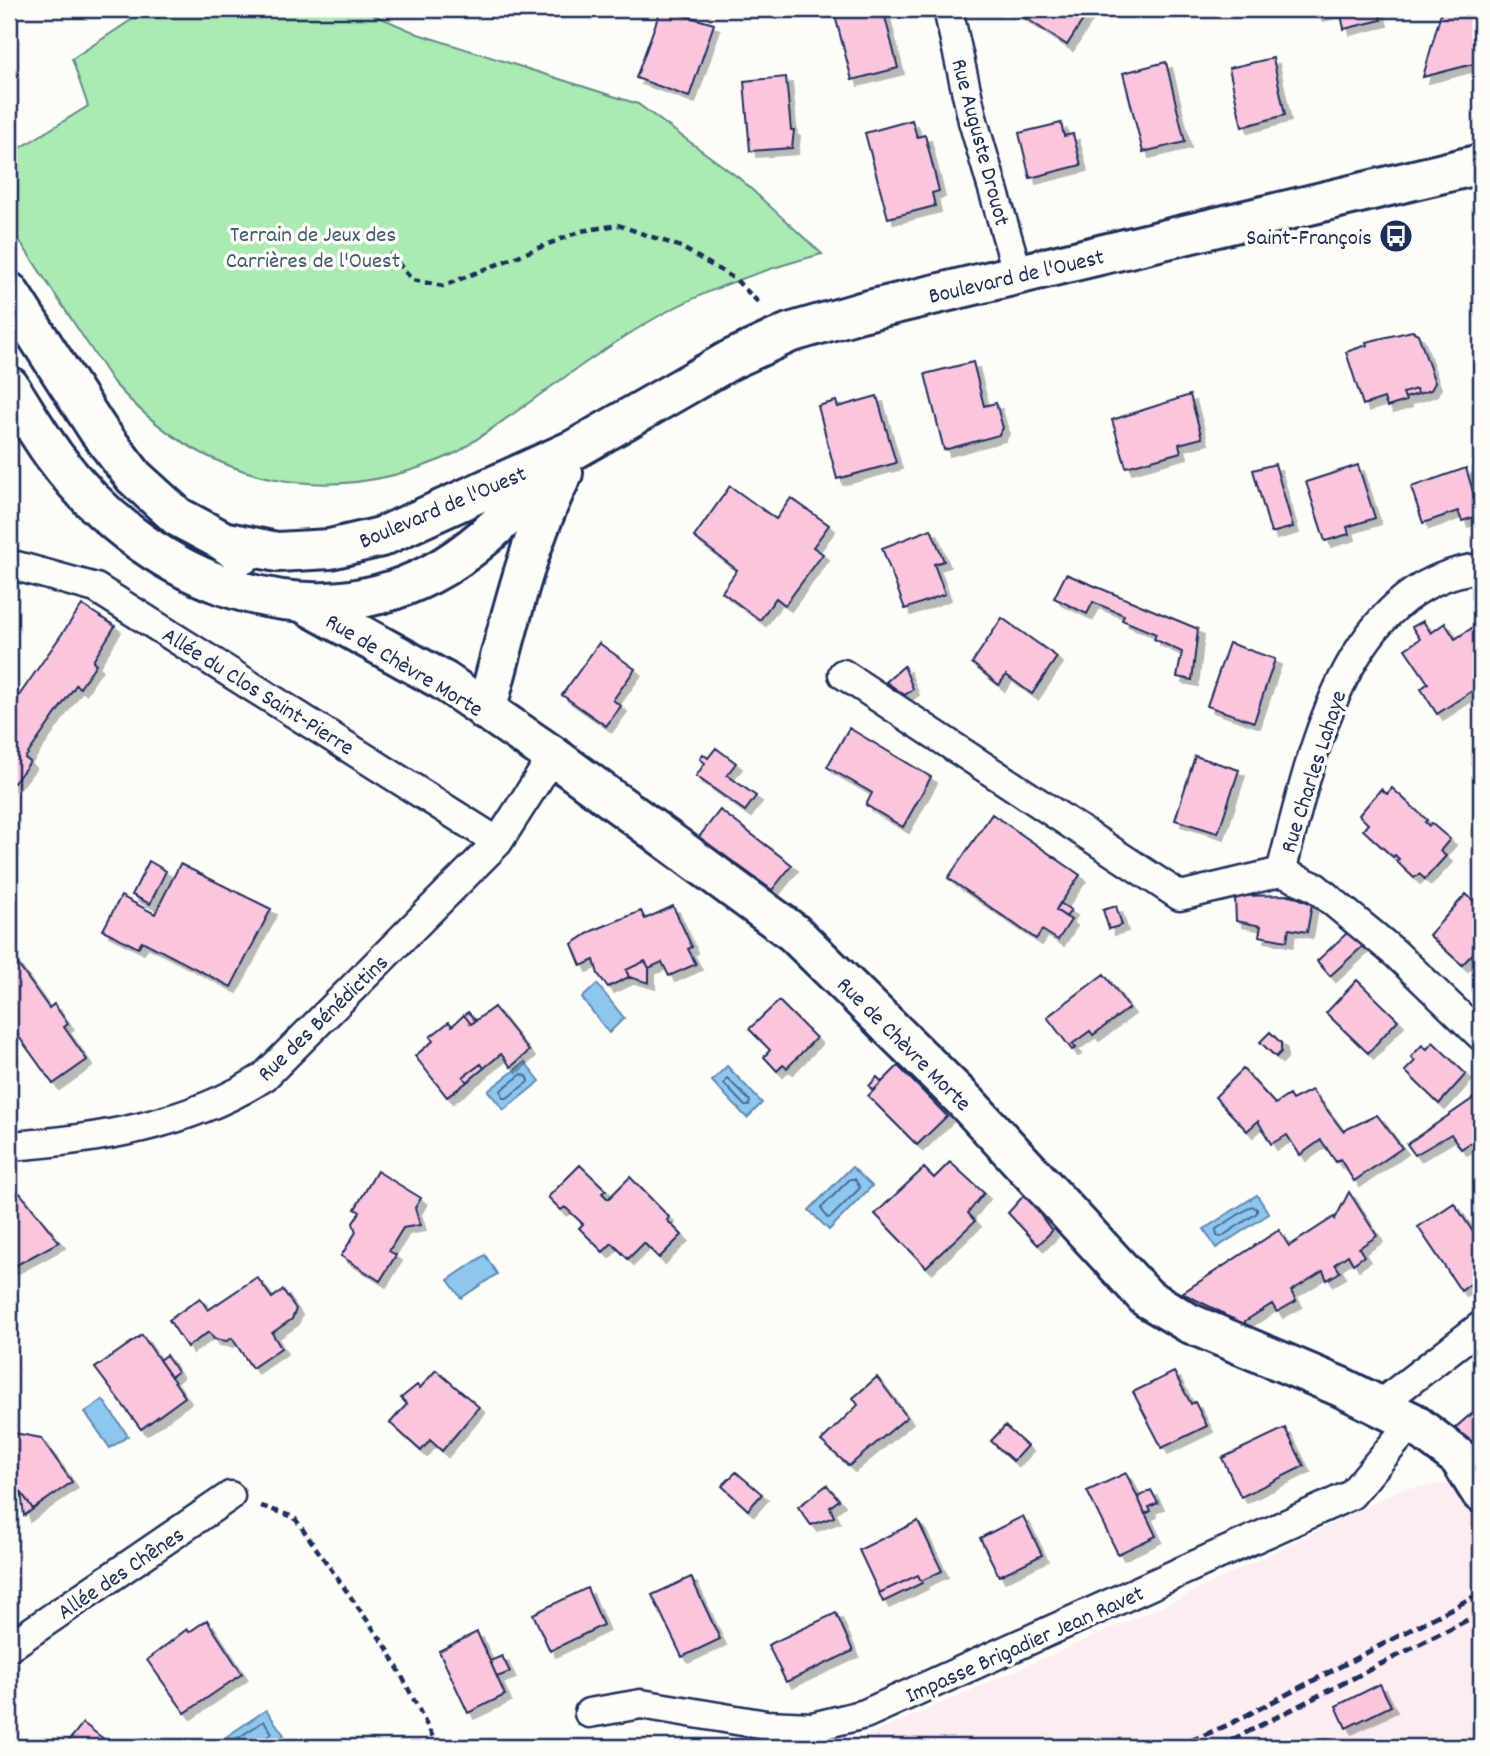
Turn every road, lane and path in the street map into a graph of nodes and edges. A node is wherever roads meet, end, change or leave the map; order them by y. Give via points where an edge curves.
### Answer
1 (948, 9) edge
2 (1481, 164) edge
3 (390, 253) dead end
4 (1018, 274) junction
5 (9, 292) edge
6 (789, 334) junction
7 (9, 386) edge
8 (575, 449) junction
9 (223, 541) junction
10 (9, 564) edge
11 (1481, 568) edge
12 (307, 605) junction
13 (843, 674) dead end
14 (486, 711) junction
15 (553, 756) junction
16 (498, 842) junction
17 (1281, 872) junction
18 (1481, 1036) edge
19 (9, 1146) edge
20 (1481, 1326) edge
21 (1379, 1405) junction
22 (1412, 1422) junction
23 (1481, 1493) edge
24 (230, 1496) joint
25 (9, 1647) edge
26 (590, 1713) dead end
27 (438, 1747) edge

1 - 4 street, Rue Auguste Drouot via 973,121
2 - 4 main road, Boulevard de l'Ouest
3 - 6 path via 412,280 443,286 581,231 618,225 681,247 735,279
4 - 6 main road, Boulevard de l'Ouest
5 - 9 main road via 98,430 134,477 178,517
6 - 8 main road, Boulevard de l'Ouest via 687,382
7 - 12 main road via 55,458 99,506 143,543 175,563 246,594
8 - 9 main road, Boulevard de l'Ouest via 381,537 330,549 277,552
8 - 12 main road, Boulevard de l'Ouest via 483,539 432,574 385,593
8 - 14 main road via 544,511 526,562
9 - 12 main road
10 - 16 street, Allée du Clos Saint-Pierre via 96,588
11 - 17 street, Rue Charles Lahaye via 1437,580 1411,595 1345,671 1321,729
12 - 14 main road, Rue de Chèvre Morte via 444,681
13 - 17 street via 1180,896
14 - 15 main road, Rue de Chèvre Morte
15 - 16 street, Rue des Bénédictins
15 - 21 main road, Rue de Chèvre Morte via 794,933 967,1103 1147,1298 1189,1323
16 - 19 street, Rue des Bénédictins via 264,1077 239,1093 185,1116
17 - 18 street, Rue Charles Lahaye via 1315,887 1395,953
20 - 21 street
21 - 22 main road, Rue de Chèvre Morte
22 - 23 main road, Rue de Chèvre Morte via 1460,1458
22 - 26 street, Impasse Brigadier Jean Ravet via 1351,1494 866,1714 812,1727 766,1726 640,1704
24 - 25 street, Allée des Chênes
24 - 27 path via 294,1517 389,1651

